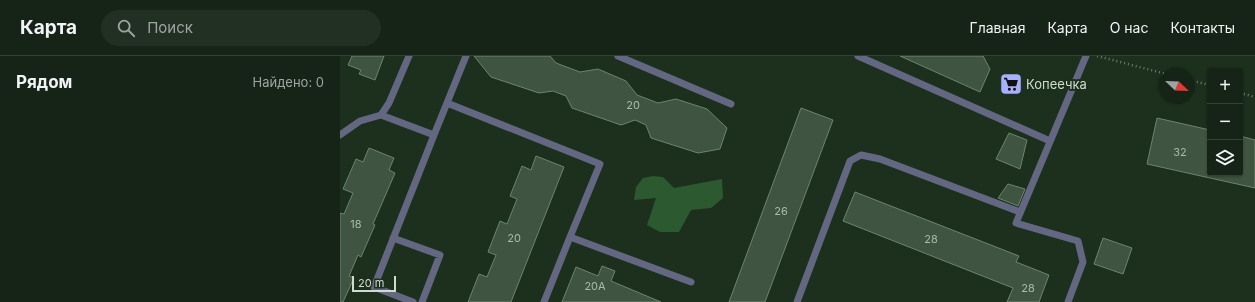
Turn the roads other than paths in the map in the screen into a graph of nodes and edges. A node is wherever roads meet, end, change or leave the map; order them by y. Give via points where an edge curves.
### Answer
1 (409, 56) edge
2 (466, 56) edge
3 (618, 56) edge
4 (858, 56) edge
5 (1086, 56) edge
6 (447, 103) junction
7 (731, 104) dead end
8 (381, 115) junction
9 (340, 135) edge
10 (434, 135) junction
11 (1050, 141) junction
12 (1020, 212) junction
13 (570, 236) junction
14 (393, 238) junction
15 (691, 282) dead end
16 (413, 302) edge
17 (422, 302) edge
18 (544, 302) edge
19 (797, 302) edge
20 (1068, 302) edge

1 - 8 lane
2 - 6 lane
3 - 7 lane
4 - 11 lane
5 - 11 lane
6 - 10 lane
6 - 13 lane via 600,164
8 - 9 lane via 360,121
8 - 10 lane
10 - 14 lane
11 - 12 lane
12 - 19 lane via 880,159 861,155 850,161
12 - 20 lane via 1016,223 1078,241 1083,262
13 - 15 lane
13 - 18 lane
14 - 16 lane via 374,287
14 - 17 lane via 440,256

